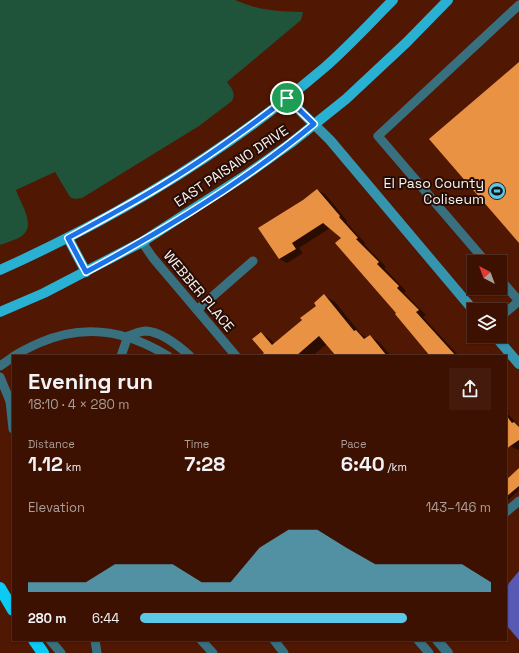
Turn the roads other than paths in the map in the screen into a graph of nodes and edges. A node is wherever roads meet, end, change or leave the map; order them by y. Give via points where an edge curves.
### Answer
1 (393, 0) edge
2 (448, 0) edge
3 (519, 5) edge
4 (287, 98) junction
5 (314, 124) junction
6 (68, 238) junction
7 (142, 242) junction
8 (480, 255) edge
9 (253, 261) dead end
10 (0, 270) edge
11 (86, 272) junction
12 (507, 287) edge
13 (519, 301) edge
14 (467, 303) edge
15 (197, 310) junction
16 (507, 311) edge
17 (0, 312) edge
18 (128, 336) junction
19 (501, 343) edge
20 (15, 355) edge
21 (121, 355) edge
22 (166, 355) edge
23 (189, 355) edge
24 (235, 355) edge
25 (12, 357) edge
26 (519, 364) edge
27 (0, 366) edge
28 (0, 377) edge
29 (11, 403) edge
30 (12, 416) edge
31 (519, 501) edge
32 (507, 511) edge
33 (0, 586) edge
34 (12, 598) edge
35 (12, 608) edge
36 (35, 641) edge
37 (51, 641) edge
38 (95, 641) edge
39 (202, 641) edge
40 (275, 641) edge
41 (419, 641) edge
42 (438, 641) edge
43 (43, 653) edge
44 (61, 653) edge
45 (97, 653) edge
46 (213, 653) edge
47 (284, 653) edge
48 (429, 653) edge
49 (448, 653) edge

1 - 4 main road, EAST PAISANO DRIVE via 324,68
2 - 5 main road, EAST PAISANO DRIVE via 374,74
3 - 8 lane via 378,136
4 - 5 street
4 - 6 main road, EAST PAISANO DRIVE via 252,125 167,182
5 - 7 main road, EAST PAISANO DRIVE via 246,175
5 - 14 street
6 - 10 main road, EAST PAISANO DRIVE
6 - 11 main road
7 - 11 main road, EAST PAISANO DRIVE
7 - 15 lane, WEBBER PLACE
9 - 15 lane
11 - 17 main road, EAST PAISANO DRIVE
12 - 13 lane
13 - 16 lane
15 - 24 lane, WEBBER PLACE
18 - 20 lane via 80,331 53,337
18 - 21 lane
18 - 22 lane
18 - 23 lane via 146,331 156,334
19 - 26 street
25 - 27 lane
28 - 29 lane
29 - 30 lane
31 - 32 lane
33 - 34 lane
33 - 35 highway
36 - 43 highway
37 - 44 lane
38 - 45 lane
39 - 46 lane
40 - 47 lane
41 - 48 lane
42 - 49 street

